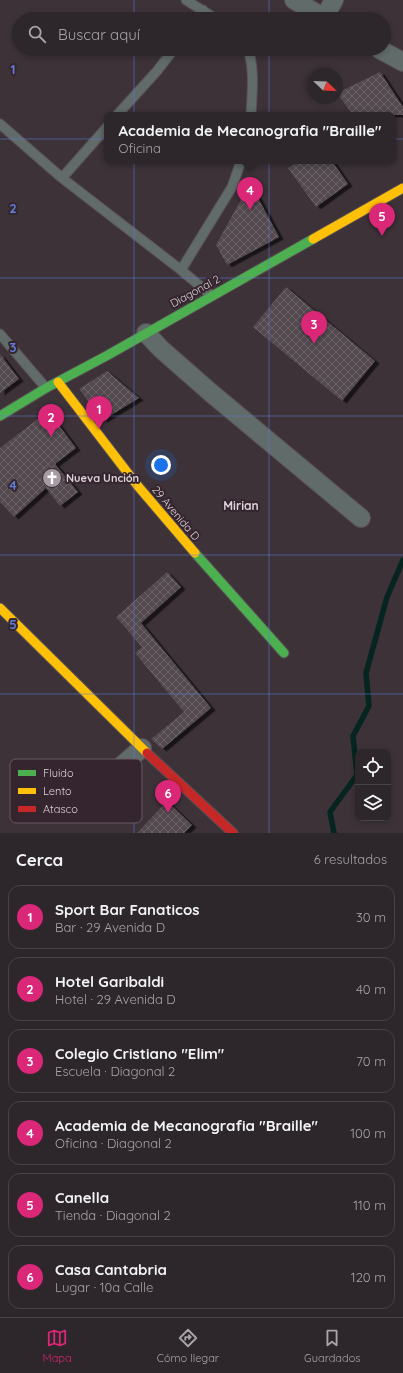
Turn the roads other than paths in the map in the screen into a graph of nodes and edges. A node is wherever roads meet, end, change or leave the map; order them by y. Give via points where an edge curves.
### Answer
1 (186, 0) edge
2 (294, 0) edge
3 (334, 0) edge
4 (203, 10) joint
5 (206, 12) edge
6 (315, 12) edge
7 (328, 12) edge
8 (391, 55) edge
9 (169, 56) edge
10 (250, 56) edge
11 (403, 62) edge
12 (120, 112) edge
13 (251, 112) edge
14 (0, 124) edge
15 (104, 129) edge
16 (240, 164) edge
17 (62, 178) junction
18 (403, 188) edge
19 (181, 270) junction
20 (212, 296) junction
21 (146, 333) junction
22 (0, 334) edge
23 (58, 382) junction
24 (46, 388) junction
25 (1, 414) edge
26 (361, 518) dead end
27 (0, 608) edge
28 (284, 653) dead end
29 (142, 748) junction
30 (129, 759) edge
31 (232, 833) edge

1 - 4 lane
2 - 6 street
3 - 7 street
4 - 5 lane
8 - 11 street
9 - 12 lane
10 - 13 lane
14 - 17 lane
15 - 17 lane
16 - 19 lane via 232,187
17 - 19 lane
18 - 20 street, Diagonal 2
19 - 20 lane
20 - 21 street, Diagonal 2
21 - 23 street, Diagonal 2
21 - 26 street via 210,392
22 - 24 lane
23 - 24 street, Diagonal 2
23 - 28 street, 29 Avenida D via 137,485
24 - 25 street, Diagonal 2
27 - 29 street
29 - 30 street
29 - 31 street

